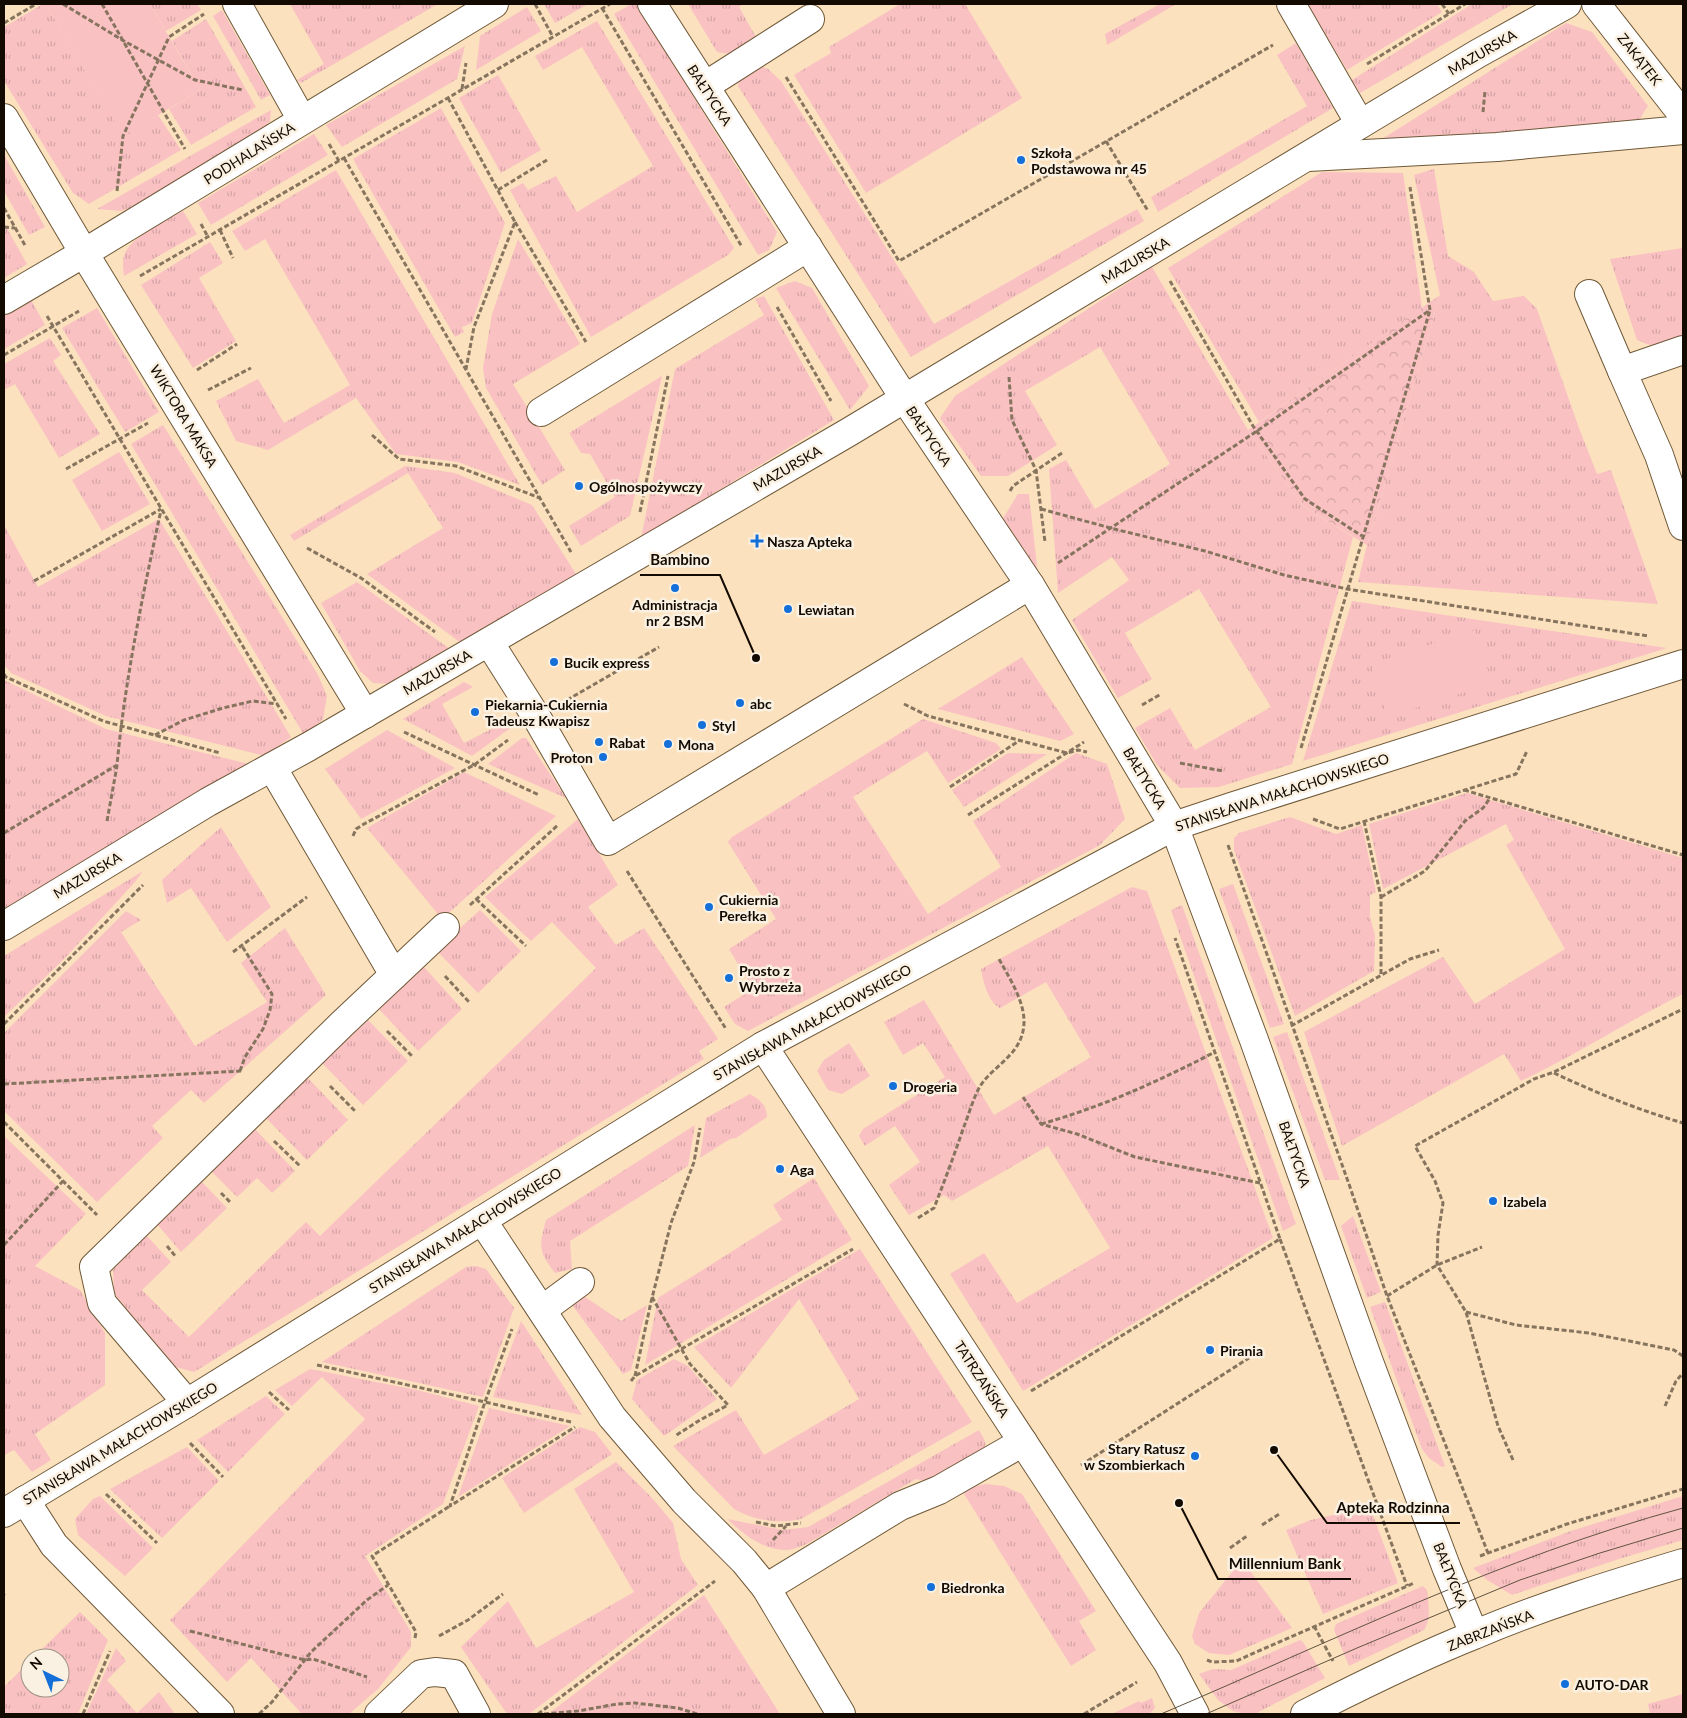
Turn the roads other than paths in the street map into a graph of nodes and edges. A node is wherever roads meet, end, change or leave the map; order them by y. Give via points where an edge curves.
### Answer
1 (237, 4) edge
2 (494, 4) edge
3 (652, 4) edge
4 (1291, 4) edge
5 (1567, 4) edge
6 (1596, 4) edge
7 (810, 20) dead end
8 (705, 86) junction
9 (1683, 115) edge
10 (4, 118) edge
11 (302, 120) junction
12 (1360, 124) junction
13 (1683, 130) edge
14 (1304, 158) junction
15 (808, 247) junction
16 (84, 253) junction
17 (1589, 294) dead end
18 (4, 300) edge
19 (1683, 350) edge
20 (1622, 370) junction
21 (904, 399) junction
22 (541, 412) dead end
23 (1683, 526) edge
24 (1030, 585) junction
25 (477, 648) junction
26 (1683, 664) edge
27 (365, 714) junction
28 (272, 767) junction
29 (1174, 826) junction
30 (4, 926) edge
31 (445, 927) road end
32 (394, 975) junction
33 (764, 1046) junction
34 (482, 1220) junction
35 (580, 1282) dead end
36 (542, 1310) junction
37 (187, 1403) junction
38 (1023, 1442) junction
39 (15, 1507) edge
40 (1683, 1563) edge
41 (766, 1588) junction
42 (1474, 1634) junction
43 (210, 1711) edge
44 (379, 1714) edge
45 (476, 1714) edge
46 (841, 1714) edge
47 (1194, 1714) edge
48 (1304, 1714) edge

1 - 11 street
2 - 11 street, PODHALAŃSKA
3 - 8 street, BAŁTYCKA
4 - 12 street
5 - 12 street, MAZURSKA
6 - 9 street, ZAKĄTEK
7 - 8 street
8 - 15 street, BAŁTYCKA
10 - 16 street, WIKTORA MAKSA
11 - 16 street, PODHALAŃSKA
12 - 14 street, MAZURSKA
13 - 14 street
14 - 21 street, MAZURSKA
15 - 21 street, BAŁTYCKA
15 - 22 street
16 - 18 street, PODHALAŃSKA
16 - 27 street, WIKTORA MAKSA
17 - 20 street
19 - 20 street
20 - 23 street via 1659,455
21 - 24 street, BAŁTYCKA
21 - 25 street, MAZURSKA
24 - 25 street via 608,841 580,807 537,718
24 - 29 street, BAŁTYCKA
25 - 27 street, MAZURSKA
26 - 29 street, STANISŁAWA MAŁACHOWSKIEGO
27 - 28 street, MAZURSKA
28 - 30 street, MAZURSKA via 208,802
28 - 32 street
29 - 33 street, STANISŁAWA MAŁACHOWSKIEGO
29 - 42 street, BAŁTYCKA via 1351,1311
31 - 32 street
32 - 37 street via 94,1267 102,1303
33 - 34 street, STANISŁAWA MAŁACHOWSKIEGO
33 - 38 street, TATRZAŃSKA
34 - 36 street
34 - 37 street, STANISŁAWA MAŁACHOWSKIEGO
35 - 36 street
36 - 41 street via 594,1392 628,1436
37 - 39 street, STANISŁAWA MAŁACHOWSKIEGO
38 - 41 street via 939,1490 900,1506
38 - 47 street, TATRZAŃSKA via 1168,1663
39 - 43 street
40 - 42 street, ZABRZAŃSKA via 1603,1587
41 - 46 street
42 - 48 street, ZABRZAŃSKA
44 - 45 street via 421,1674 435,1672 454,1674

